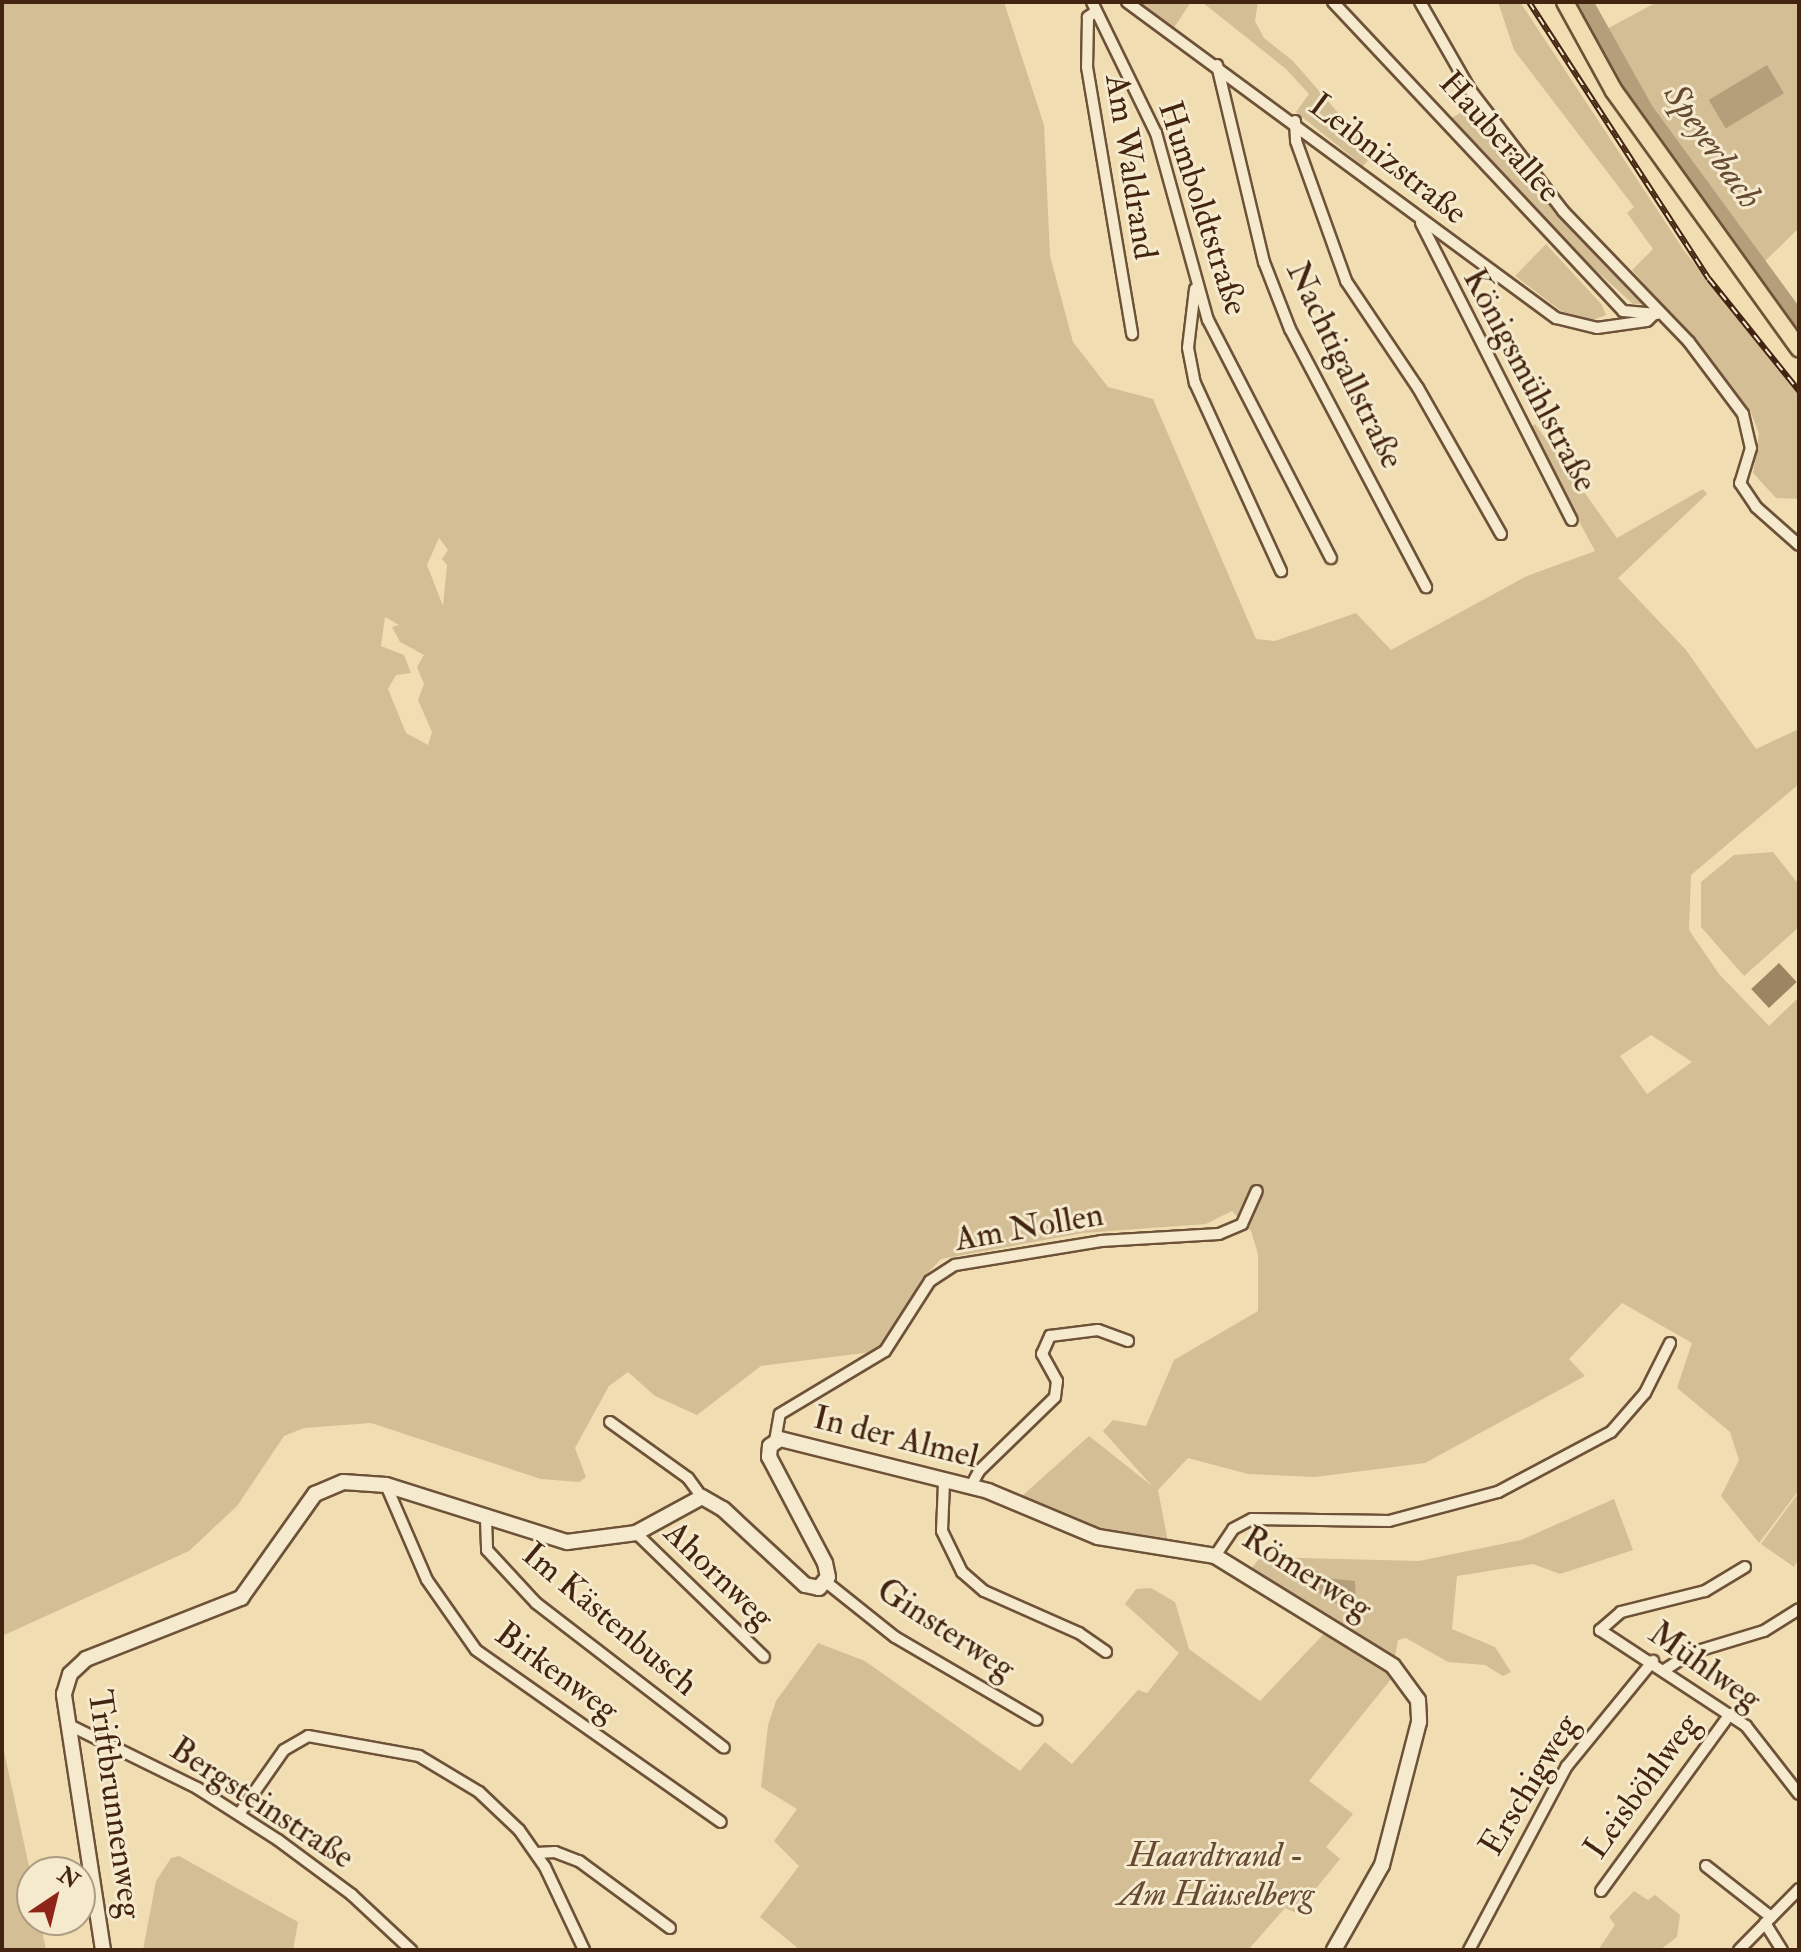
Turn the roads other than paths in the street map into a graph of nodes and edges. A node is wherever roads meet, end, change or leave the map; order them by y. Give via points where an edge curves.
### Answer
1 (1127, 2) edge
2 (1333, 2) edge
3 (1420, 2) edge
4 (1565, 2) edge
5 (1094, 7) edge
6 (1217, 65) junction
7 (1295, 121) junction
8 (1421, 223) junction
9 (1195, 289) junction
10 (1623, 311) junction
11 (1656, 314) junction
12 (1626, 324) junction
13 (1132, 334) dead end
14 (1799, 348) edge
15 (1572, 520) dead end
16 (1501, 534) dead end
17 (1799, 545) edge
18 (1331, 558) dead end
19 (1281, 571) dead end
20 (1426, 587) dead end
21 (1257, 1191) dead end
22 (1128, 1341) dead end
23 (1670, 1343) dead end
24 (610, 1422) dead end
25 (775, 1441) junction
26 (944, 1483) junction
27 (386, 1485) junction
28 (970, 1488) junction
29 (702, 1497) junction
30 (486, 1519) junction
31 (636, 1533) junction
32 (1215, 1556) junction
33 (1745, 1567) dead end
34 (826, 1582) junction
35 (1799, 1609) edge
36 (1106, 1652) dead end
37 (764, 1657) dead end
38 (1653, 1661) junction
39 (1666, 1669) junction
40 (1730, 1714) junction
41 (1037, 1720) dead end
42 (73, 1725) junction
43 (724, 1748) dead end
44 (1797, 1786) edge
45 (239, 1814) junction
46 (721, 1822) dead end
47 (537, 1853) junction
48 (1706, 1866) dead end
49 (1799, 1889) edge
50 (1601, 1891) dead end
51 (1768, 1920) junction
52 (670, 1928) dead end
53 (103, 1950) edge
54 (411, 1950) edge
55 (584, 1950) edge
56 (1334, 1950) edge
57 (1469, 1950) edge
58 (1739, 1950) edge
59 (1782, 1950) edge

1 - 6 street, Leibnizstraße
2 - 10 street, Hauberallee
3 - 11 street via 1481,106 1563,211
4 - 14 main road via 1614,91
5 - 9 street, Humboldtstraße via 1156,133
5 - 13 street, Am Waldrand via 1088,17 1087,67
6 - 7 street, Leibnizstraße
6 - 20 street, Nachtigallstraße via 1264,262 1290,329
7 - 8 street, Leibnizstraße
7 - 16 street via 1296,141 1346,281 1418,388
8 - 12 street, Leibnizstraße via 1570,325
8 - 15 street, Königsmühlstraße
9 - 18 street, Humboldtstraße
9 - 19 street via 1188,348 1195,383
10 - 11 street
10 - 12 street
11 - 12 street, Leibnizstraße
11 - 17 street via 1689,342 1743,414 1751,448 1740,483 1756,507
21 - 25 street, Am Nollen via 1242,1224 1219,1234 1101,1241 955,1265 930,1281 885,1351 780,1414
22 - 28 street via 1098,1330 1050,1336 1042,1354 1057,1381 1055,1397 979,1471
23 - 32 street, Römerweg via 1645,1393 1611,1432 1506,1489 1389,1521 1252,1519 1233,1529
24 - 29 street via 688,1478
25 - 26 street, In der Almel
25 - 34 street, In der Almel via 769,1457 814,1539
26 - 28 street, In der Almel
26 - 36 street via 942,1531 962,1572 984,1591 1079,1633
27 - 30 street, Triftbrunnenweg
27 - 42 street, Triftbrunnenweg via 355,1481 322,1489 241,1598 86,1659 65,1686
27 - 46 street, Birkenweg via 427,1580 476,1650
28 - 32 street, In der Almel via 1098,1537
29 - 31 street, Triftbrunnenweg
29 - 34 street via 723,1509 805,1585 819,1588
30 - 31 street, Triftbrunnenweg via 567,1542
30 - 43 street, Im Kästenbusch via 487,1550 536,1603
31 - 37 street, Ahornweg
32 - 56 street, Römerweg via 1379,1653 1418,1700 1419,1722 1382,1865
33 - 38 street, Mühlweg via 1705,1591 1630,1608 1600,1630
34 - 41 street, Ginsterweg via 895,1637
35 - 39 street via 1755,1635 1691,1653
38 - 39 street, Mühlweg
38 - 57 street, Erschigweg via 1567,1766
39 - 40 street, Mühlweg
40 - 44 street, Mühlweg via 1768,1747
40 - 50 street, Leisböhlweg
42 - 45 street, Bergsteinstraße
42 - 53 street, Triftbrunnenweg
45 - 47 street via 284,1750 325,1734 404,1751 445,1769 492,1803
45 - 54 street, Bergsteinstraße via 352,1895
47 - 52 street via 579,1861
47 - 55 street
48 - 51 street
49 - 51 street
51 - 58 street
51 - 59 street

